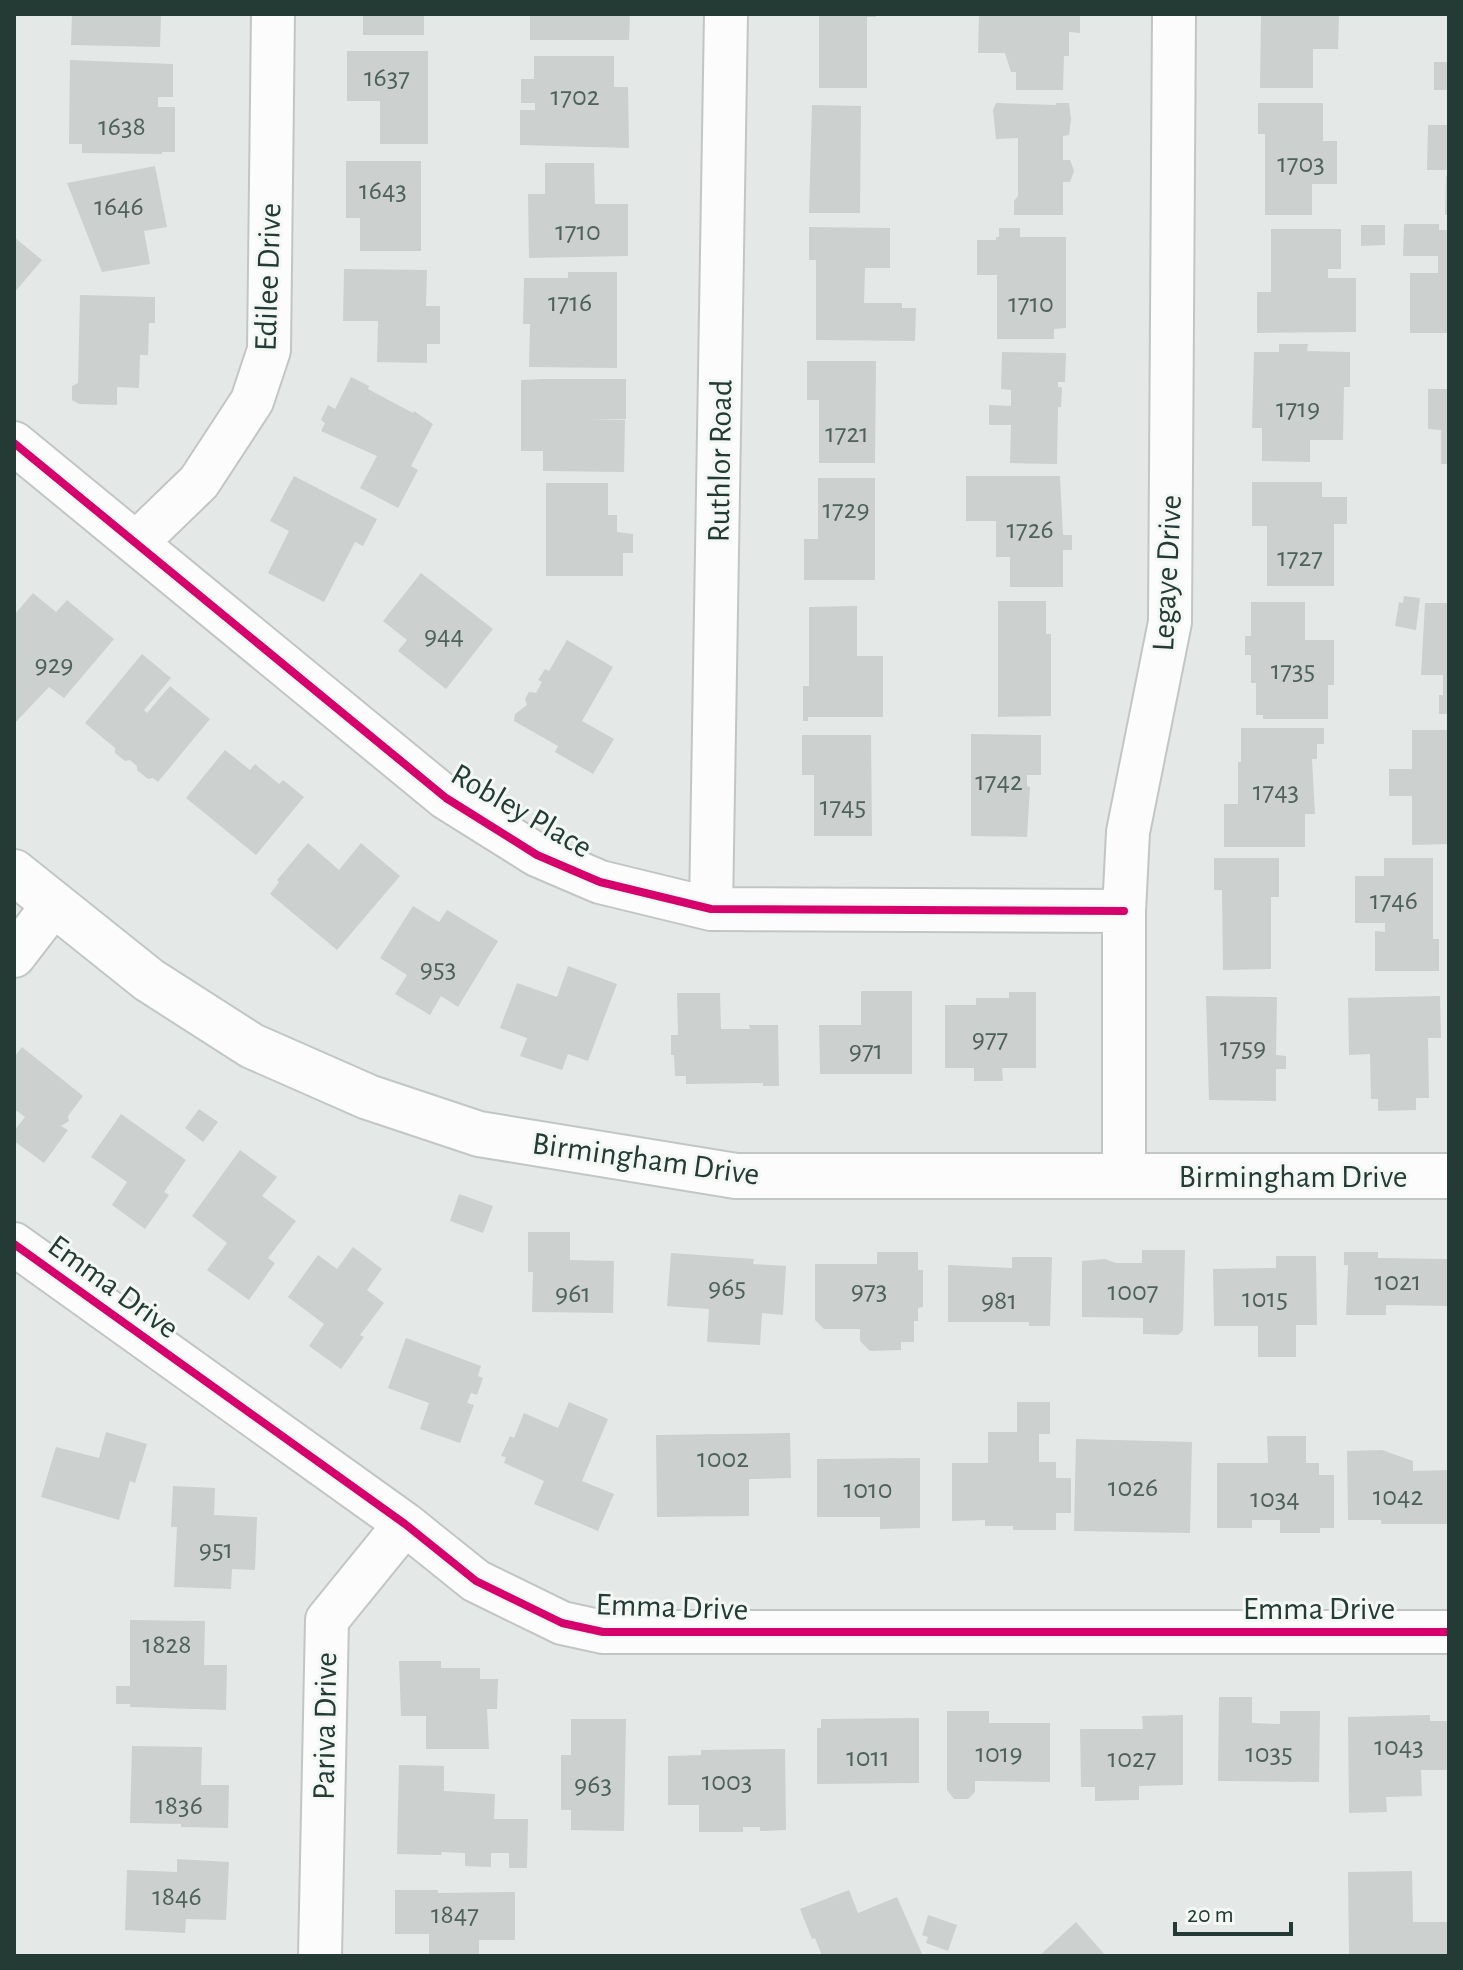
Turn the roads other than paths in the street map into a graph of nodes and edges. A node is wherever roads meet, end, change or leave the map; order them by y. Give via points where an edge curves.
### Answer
1 (273, 14) edge
2 (726, 14) edge
3 (1174, 14) edge
4 (14, 443) edge
5 (136, 543) junction
6 (14, 872) edge
7 (54, 904) junction
8 (711, 909) junction
9 (1124, 911) junction
10 (14, 956) edge
11 (1124, 1176) junction
12 (1449, 1176) edge
13 (14, 1244) edge
14 (405, 1524) junction
15 (1449, 1632) edge
16 (320, 1956) edge

1 - 5 street, Edilee Drive via 269,350 252,401 199,482
2 - 8 street, Ruthlor Road
3 - 9 street, Legaye Drive via 1170,622 1128,832
4 - 5 street, Robley Place
5 - 8 street, Robley Place via 446,798 537,855 600,882
6 - 7 main road, Birmingham Drive
7 - 10 street
7 - 11 main road, Birmingham Drive via 149,980 252,1046 368,1097 479,1134 736,1176
8 - 9 street, Robley Place
9 - 11 street, Legaye Drive
11 - 12 main road, Birmingham Drive
13 - 14 street, Emma Drive
14 - 15 street, Emma Drive via 476,1581 562,1623 603,1632
14 - 16 street, Pariva Drive via 327,1620

